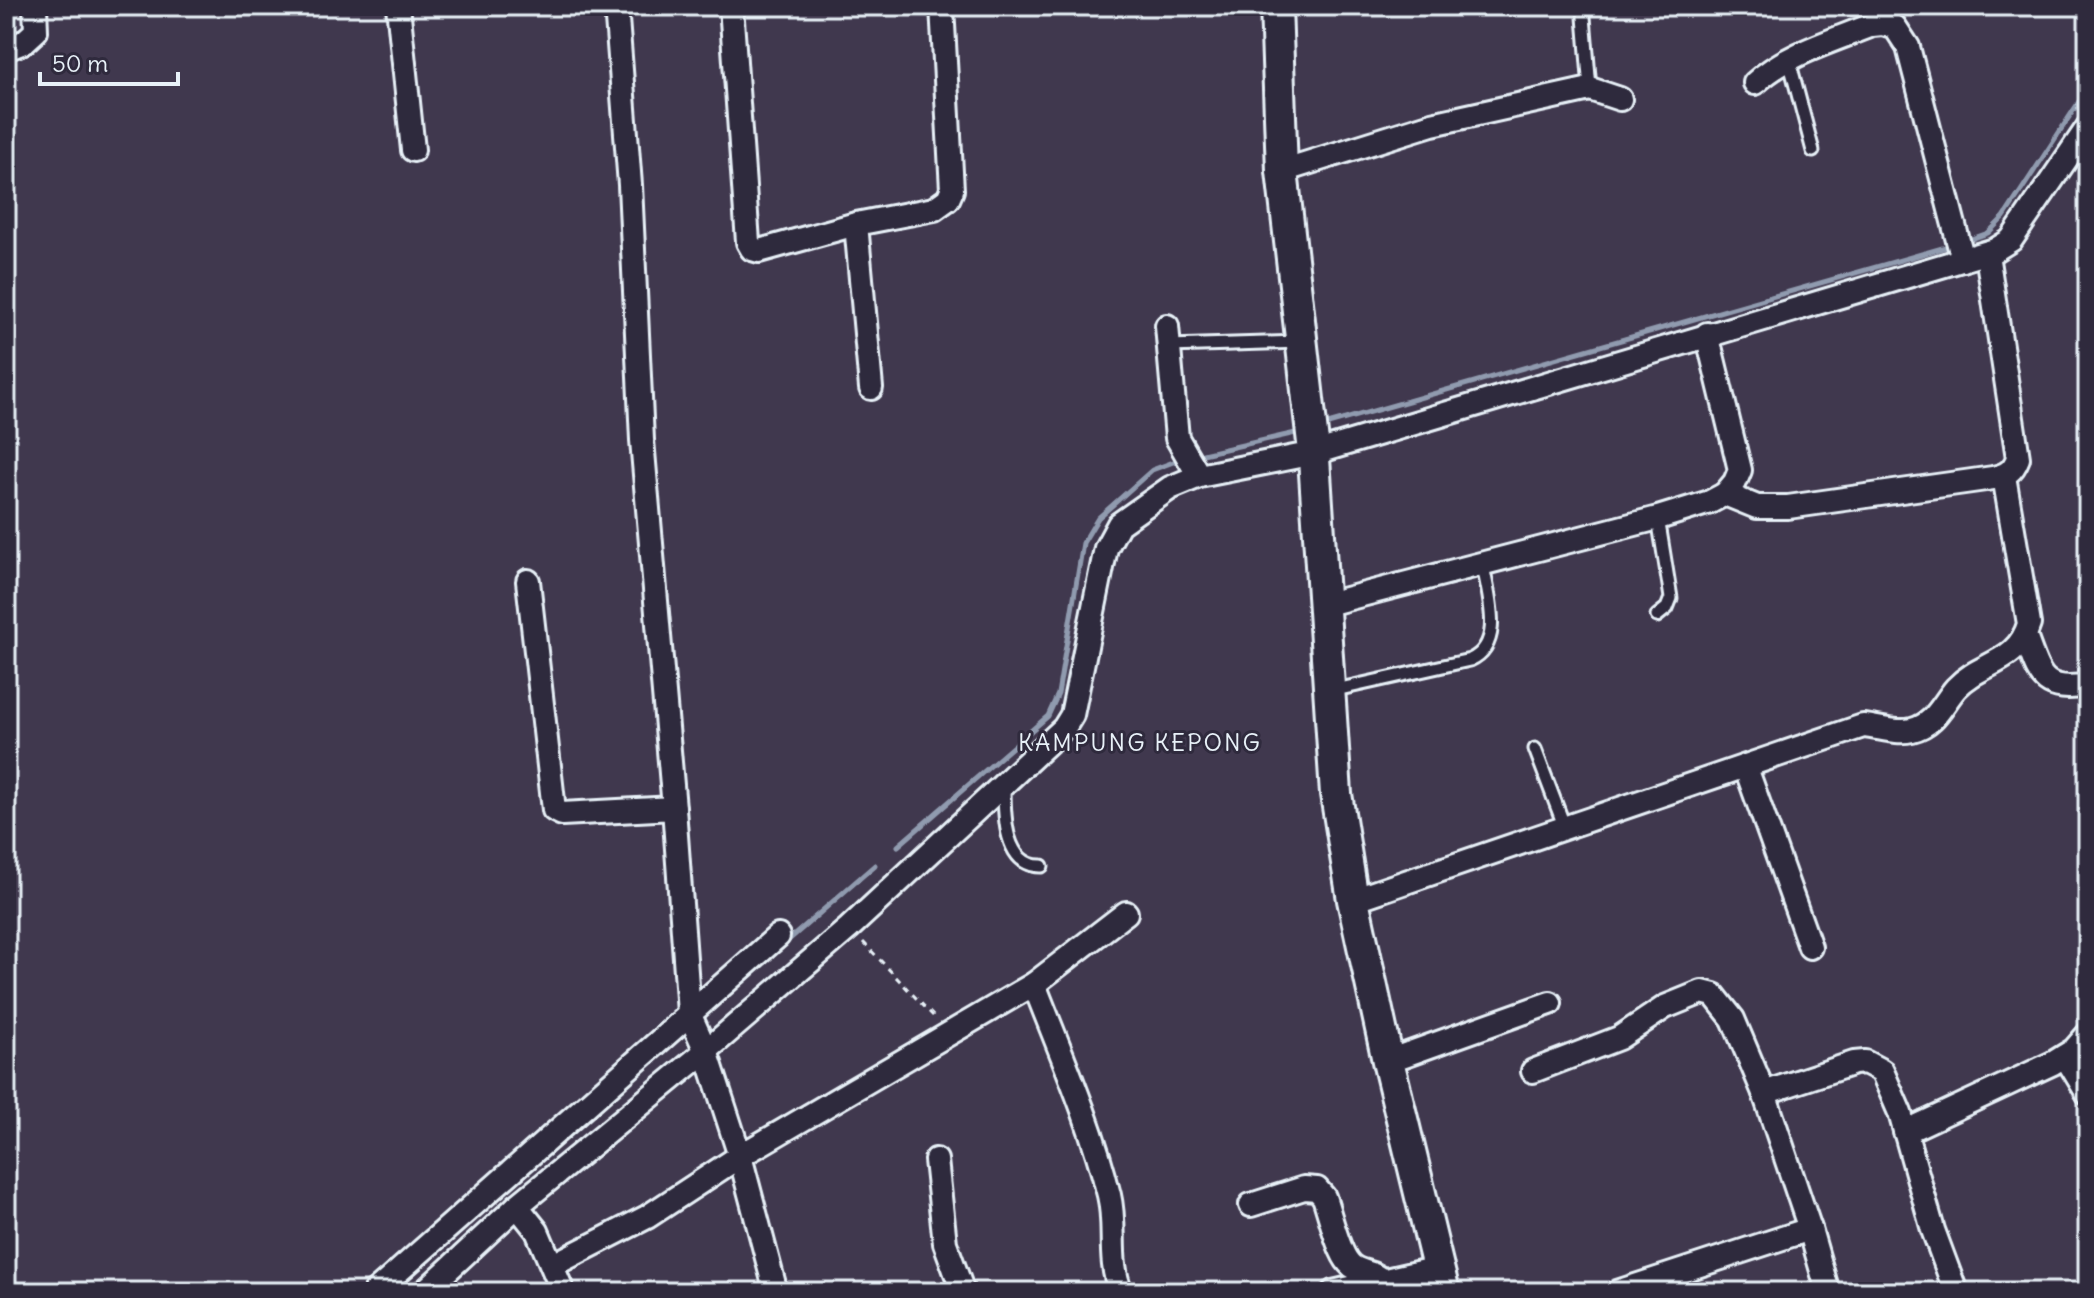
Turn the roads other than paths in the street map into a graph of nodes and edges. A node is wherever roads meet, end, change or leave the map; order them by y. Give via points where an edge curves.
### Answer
1 (35, 6) edge
2 (398, 6) edge
3 (616, 6) edge
4 (731, 6) edge
5 (942, 6) edge
6 (1276, 6) edge
7 (1584, 17) dead end
8 (6, 49) edge
9 (1789, 60) junction
10 (1755, 83) dead end
11 (1590, 89) junction
12 (1620, 99) dead end
13 (2088, 127) edge
14 (413, 150) dead end
15 (1813, 151) dead end
16 (1282, 171) junction
17 (856, 224) junction
18 (1987, 254) junction
19 (1962, 256) junction
20 (1707, 334) junction
21 (1168, 336) joint
22 (1302, 342) junction
23 (871, 388) dead end
24 (1313, 448) junction
25 (1199, 476) junction
26 (2004, 476) junction
27 (1725, 494) junction
28 (1658, 518) junction
29 (1483, 564) junction
30 (528, 581) dead end
31 (1323, 605) junction
32 (1657, 616) dead end
33 (2025, 636) junction
34 (2088, 685) edge
35 (1330, 691) junction
36 (1535, 749) dead end
37 (1746, 768) junction
38 (1004, 784) junction
39 (674, 808) junction
40 (1565, 829) junction
41 (1042, 866) dead end
42 (1353, 900) junction
43 (1126, 913) dead end
44 (778, 936) dead end
45 (1810, 947) dead end
46 (1034, 984) junction
47 (1550, 1003) dead end
48 (690, 1016) junction
49 (2088, 1034) edge
50 (705, 1048) junction
51 (2065, 1056) junction
52 (1388, 1061) junction
53 (1533, 1071) dead end
54 (1764, 1093) junction
55 (2088, 1094) edge
56 (1905, 1132) junction
57 (740, 1156) junction
58 (936, 1160) dead end
59 (1251, 1205) dead end
60 (517, 1206) junction
61 (1810, 1229) junction
62 (553, 1265) junction
63 (1441, 1280) edge
64 (1382, 1281) junction
65 (375, 1292) edge
66 (424, 1292) edge
67 (563, 1292) edge
68 (776, 1292) edge
69 (963, 1292) edge
70 (1121, 1292) edge
71 (1333, 1292) edge
72 (1617, 1292) edge
73 (1828, 1292) edge
74 (1956, 1292) edge

1 - 8 street via 36,31
2 - 14 street
3 - 39 street via 642,440
4 - 17 street via 749,246 759,251
5 - 17 street via 952,190 934,209
6 - 16 main road
7 - 11 lane
9 - 10 street
9 - 15 lane
9 - 19 street via 1872,25 1890,24 1900,31
11 - 12 street
11 - 16 street via 1432,124
13 - 18 street via 2011,240
16 - 22 main road
17 - 23 street
18 - 19 street
18 - 26 street via 2018,458
19 - 20 street
20 - 24 street
20 - 27 street via 1740,470
21 - 22 lane
21 - 25 street via 1177,438
22 - 24 main road
24 - 25 street
24 - 31 main road
25 - 38 street via 1170,488 1119,524 1106,548 1069,723
26 - 27 street via 1788,507 1757,507
26 - 33 street via 2029,624
27 - 28 street
28 - 29 street
28 - 32 lane via 1671,598
29 - 31 street
29 - 35 lane via 1492,627 1480,656
30 - 39 street via 554,810 562,814
31 - 35 main road
33 - 34 street via 2039,674 2051,686
33 - 37 street via 2004,658 1963,683 1932,720 1915,730 1863,726
35 - 42 main road via 1336,794
36 - 40 lane
37 - 40 street
37 - 45 street
38 - 41 lane via 1004,813 1016,853 1023,862
38 - 50 street via 849,928
39 - 48 street
40 - 42 street
42 - 52 main road
43 - 46 street
44 - 48 street
46 - 57 street
46 - 70 street via 1094,1140 1113,1232 1112,1266
47 - 52 street
48 - 50 street
48 - 65 street
49 - 51 street
50 - 57 street
50 - 60 street
51 - 55 street
51 - 56 street
52 - 63 main road
53 - 54 street via 1619,1038 1665,1007 1708,992 1733,1019
54 - 56 street via 1839,1066 1874,1064 1887,1081
54 - 61 street
56 - 74 street
57 - 62 street via 647,1217
57 - 68 street
58 - 69 street via 945,1243
59 - 64 street via 1304,1188 1317,1189 1346,1260
60 - 62 street via 537,1231
60 - 66 street
61 - 72 street
61 - 73 street
62 - 67 street
63 - 64 street
64 - 71 street

